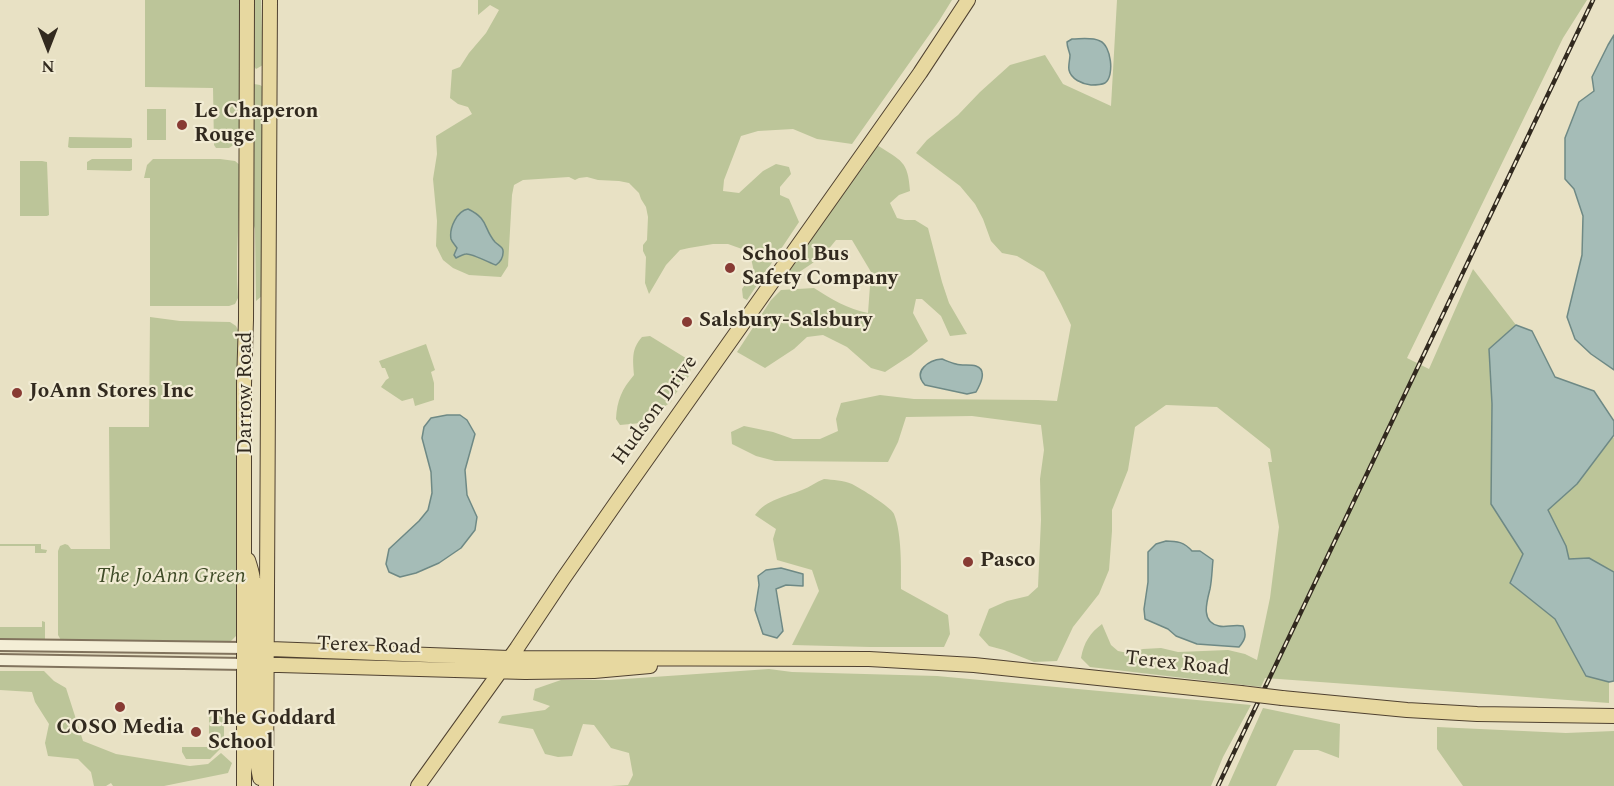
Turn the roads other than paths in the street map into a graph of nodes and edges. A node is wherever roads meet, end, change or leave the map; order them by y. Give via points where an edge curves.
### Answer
1 (247, 0) edge
2 (270, 0) edge
3 (968, 0) edge
4 (247, 77) junction
5 (269, 77) junction
6 (0, 645) edge
7 (55, 646) junction
8 (256, 649) junction
9 (509, 658) junction
10 (735, 659) junction
11 (0, 660) edge
12 (54, 660) junction
13 (255, 665) junction
14 (499, 672) junction
15 (1614, 717) edge
16 (244, 782) edge
17 (262, 783) edge
18 (418, 786) edge

1 - 4 main road, Darrow Road
2 - 5 main road, Darrow Road
3 - 9 main road, Hudson Drive
4 - 5 main road
4 - 8 main road, Darrow Road via 244,544
5 - 8 main road, Darrow Road
6 - 7 street, Terex Road
7 - 8 street, Terex Road
7 - 12 street
8 - 9 main road, Terex Road
8 - 13 main road, Darrow Road
8 - 13 main road, Darrow Road
9 - 10 main road, Terex Road
9 - 14 main road, Hudson Drive
10 - 14 main road, Terex Road via 594,671
10 - 15 main road, Terex Road, bridge via 965,664 1407,710
11 - 12 street, Terex Road
12 - 13 street, Terex Road
13 - 14 main road, Terex Road
13 - 16 main road, Darrow Road
13 - 17 main road via 255,751
14 - 18 main road, Hudson Drive
16 - 17 main road

